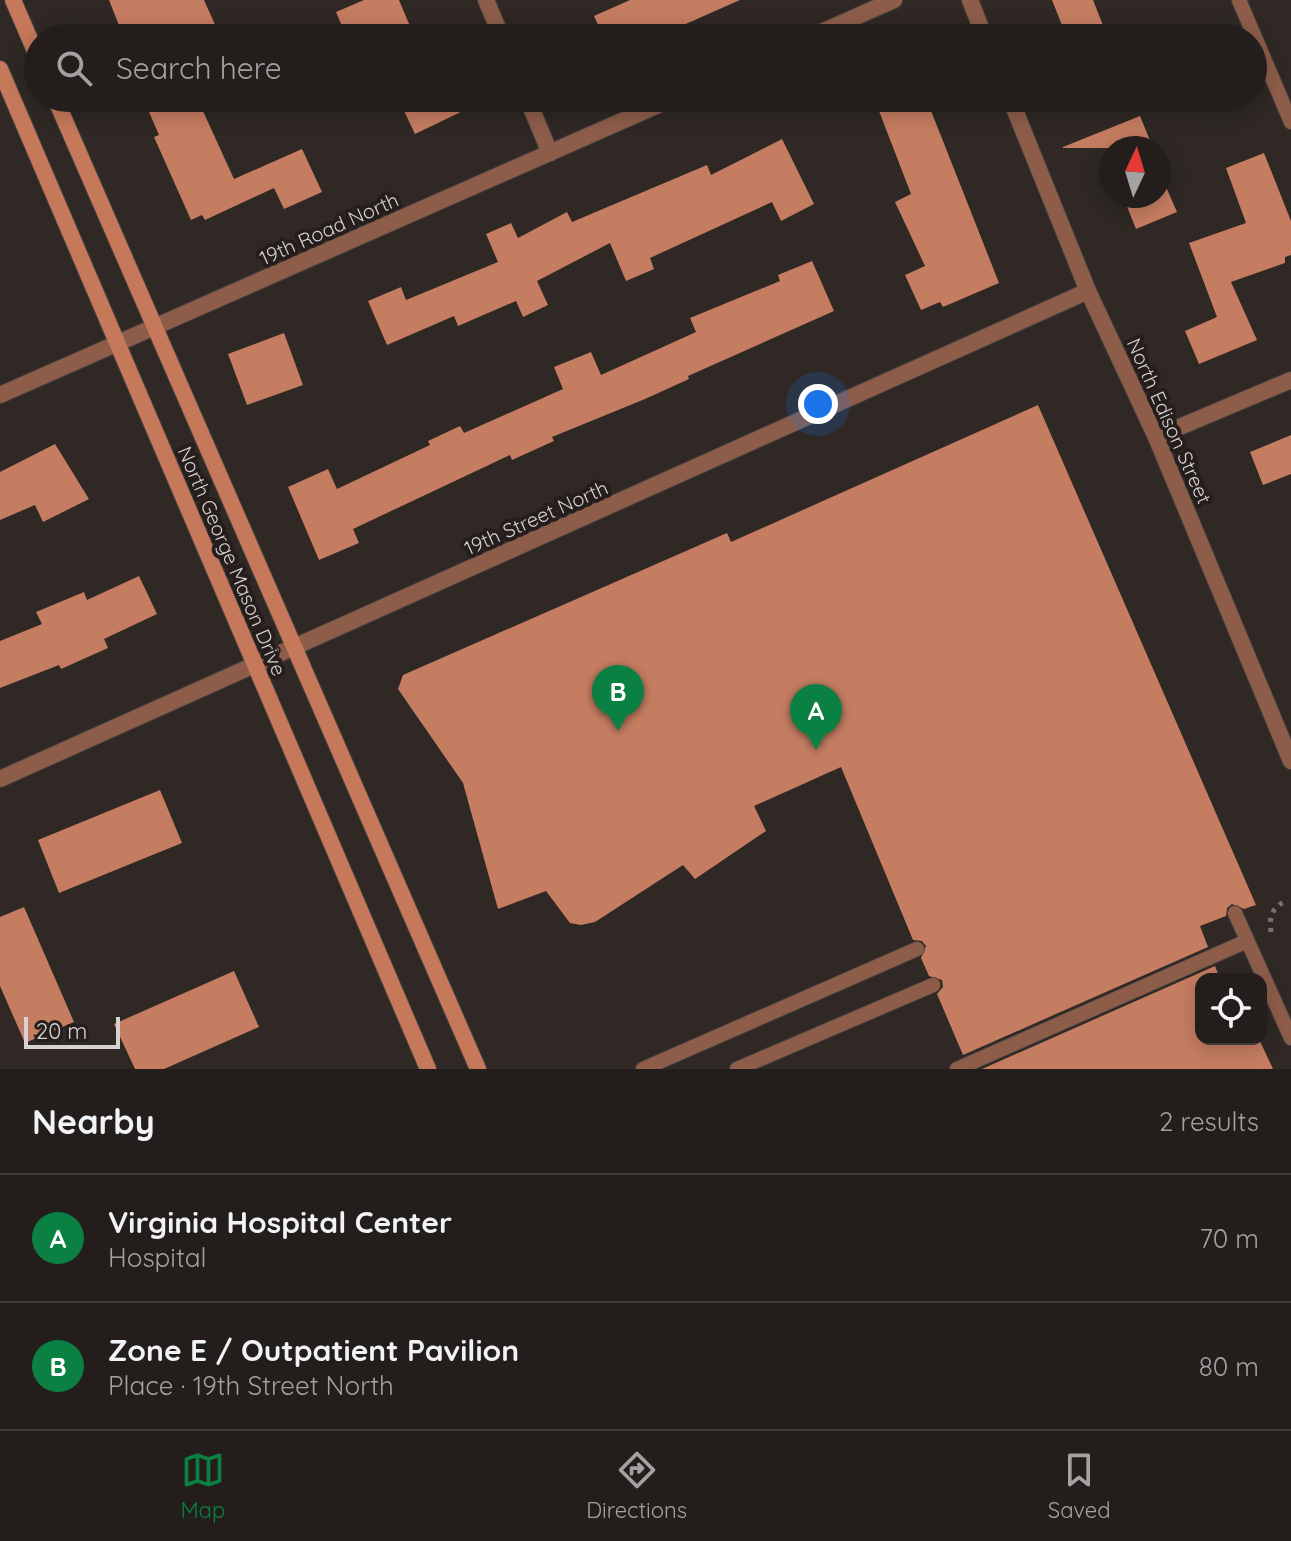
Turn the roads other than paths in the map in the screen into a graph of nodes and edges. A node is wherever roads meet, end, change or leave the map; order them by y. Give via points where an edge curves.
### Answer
1 (13, 0) edge
2 (486, 0) edge
3 (894, 0) edge
4 (970, 0) edge
5 (1239, 0) edge
6 (496, 24) edge
7 (840, 24) edge
8 (979, 24) edge
9 (1249, 24) edge
10 (24, 26) edge
11 (1267, 66) edge
12 (0, 69) edge
13 (61, 112) edge
14 (533, 112) edge
15 (642, 112) edge
16 (1016, 112) edge
17 (1291, 122) edge
18 (550, 153) junction
19 (1088, 291) junction
20 (154, 327) junction
21 (118, 343) junction
22 (1291, 380) edge
23 (0, 395) edge
24 (1156, 437) junction
25 (292, 648) junction
26 (255, 666) junction
27 (1291, 761) edge
28 (0, 779) edge
29 (1235, 913) dead end
30 (1247, 941) junction
31 (917, 949) dead end
32 (933, 985) dead end
33 (1291, 1038) edge
34 (428, 1069) edge
35 (478, 1069) edge
36 (643, 1069) edge
37 (737, 1069) edge
38 (957, 1069) edge

1 - 10 main road
2 - 6 street
3 - 7 street
4 - 8 street
5 - 9 lane
11 - 17 lane
12 - 21 main road, North George Mason Drive
13 - 20 main road, North George Mason Drive
14 - 18 street
15 - 18 street, 19th Road North
16 - 19 street, North Edison Street
18 - 20 street, 19th Road North
19 - 24 street, North Edison Street
19 - 25 street, 19th Street North
20 - 21 street, 19th Road North
20 - 25 main road, North George Mason Drive
21 - 23 street, 19th Road North
21 - 26 main road, North George Mason Drive
22 - 24 street
24 - 27 street, North Edison Street
25 - 26 street, 19th Street North
25 - 35 main road, North George Mason Drive
26 - 28 street, 19th Street North
26 - 34 main road, North George Mason Drive
29 - 30 lane
30 - 33 lane
30 - 38 lane
31 - 36 lane
32 - 37 lane

